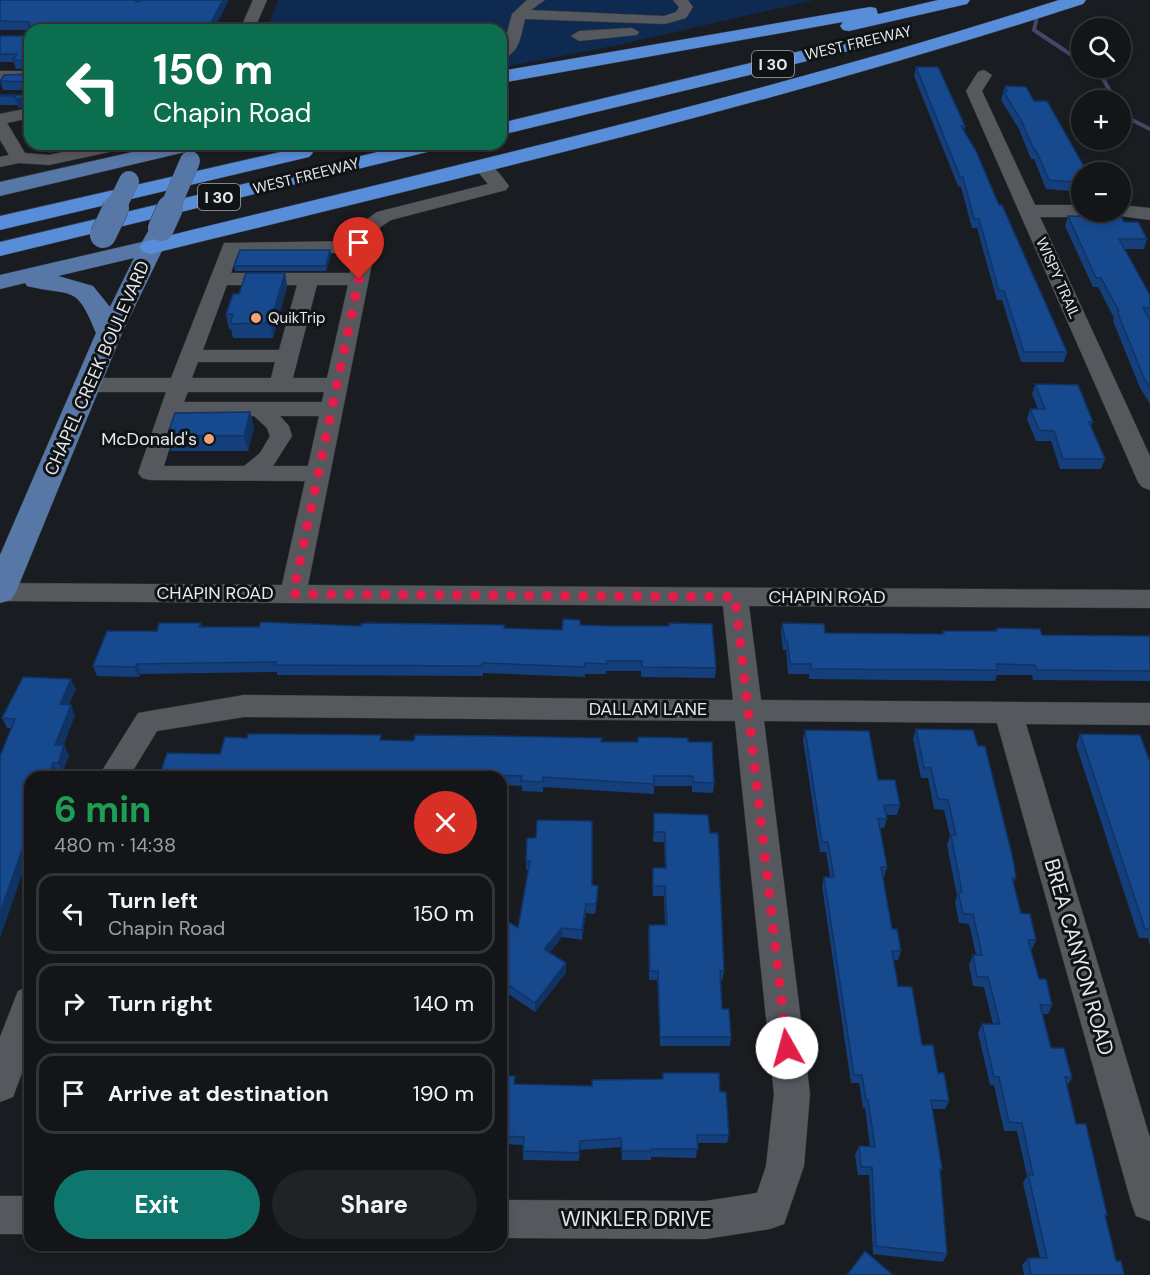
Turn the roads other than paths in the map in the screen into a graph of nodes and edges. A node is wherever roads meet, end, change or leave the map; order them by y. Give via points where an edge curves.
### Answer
1 (260, 0) edge
2 (538, 0) edge
3 (680, 0) edge
4 (939, 0) edge
5 (962, 0) edge
6 (1040, 0) edge
7 (1077, 0) edge
8 (519, 14) junction
9 (665, 20) junction
10 (952, 21) dead end
11 (250, 24) edge
12 (907, 32) dead end
13 (579, 36) dead end
14 (507, 49) edge
15 (708, 59) dead end
16 (984, 75) dead end
17 (0, 76) edge
18 (24, 76) edge
19 (507, 76) edge
20 (24, 114) edge
21 (0, 119) edge
22 (0, 125) edge
23 (507, 128) edge
24 (27, 150) edge
25 (95, 150) edge
26 (194, 150) edge
27 (315, 150) edge
28 (412, 150) edge
29 (17, 154) junction
30 (0, 162) edge
31 (482, 166) junction
32 (90, 168) junction
33 (0, 189) edge
34 (1028, 211) junction
35 (1071, 211) edge
36 (1131, 212) edge
37 (1150, 214) edge
38 (0, 223) edge
39 (156, 238) junction
40 (366, 247) junction
41 (0, 249) edge
42 (219, 279) junction
43 (309, 279) junction
44 (359, 279) junction
45 (5, 280) edge
46 (109, 333) junction
47 (190, 356) junction
48 (288, 356) junction
49 (87, 385) junction
50 (179, 385) junction
51 (280, 385) junction
52 (337, 385) junction
53 (171, 409) junction
54 (260, 409) junction
55 (332, 409) junction
56 (250, 473) junction
57 (318, 474) junction
58 (1150, 482) edge
59 (0, 592) edge
60 (293, 594) junction
61 (735, 597) junction
62 (1150, 599) edge
63 (747, 709) junction
64 (1008, 712) junction
65 (1150, 714) edge
66 (117, 771) edge
67 (24, 1019) edge
68 (0, 1085) edge
69 (1150, 1202) edge
70 (0, 1215) edge
71 (24, 1215) edge
72 (507, 1219) edge

1 - 11 street
2 - 8 street
3 - 9 street via 686,7 681,15
4 - 19 highway
5 - 15 highway, WEST FREEWAY / I 30
6 - 10 highway
7 - 31 highway via 951,41 610,135
8 - 9 street
8 - 14 street
9 - 13 street via 662,26 649,30
12 - 23 highway, WEST FREEWAY / I 30
16 - 34 street, WISPY TRAIL via 974,92
17 - 18 street
20 - 21 street
22 - 29 street
24 - 29 street
25 - 29 street via 49,160
26 - 32 main road
26 - 39 main road, CHAPEL CREEK BOULEVARD, bridge
27 - 38 highway, WEST FREEWAY / I 30
28 - 41 highway, WEST FREEWAY / I 30
29 - 30 street
31 - 39 highway
31 - 40 street via 500,186 384,216 370,226
32 - 33 main road
32 - 45 main road, bridge via 120,171 129,181 103,236 95,244
34 - 35 street
34 - 58 street, WISPY TRAIL
36 - 37 street
39 - 45 main road
39 - 46 main road, CHAPEL CREEK BOULEVARD
40 - 42 street via 231,247
40 - 44 street
42 - 43 street
42 - 47 street
43 - 44 street
43 - 48 street
44 - 52 street
45 - 46 main road via 80,287 95,299
46 - 49 main road, CHAPEL CREEK BOULEVARD
47 - 48 street
47 - 50 street
48 - 51 street
49 - 50 street
49 - 59 main road, CHAPEL CREEK BOULEVARD
50 - 51 street
50 - 53 street
51 - 52 street
52 - 55 street
53 - 54 street
53 - 56 street via 150,473
54 - 55 street
54 - 56 street via 278,426 281,436 269,457
55 - 57 street
56 - 57 street
57 - 60 street
59 - 60 street, CHAPIN ROAD
60 - 61 street, CHAPIN ROAD
61 - 62 street, CHAPIN ROAD
61 - 63 street
63 - 64 street, DALLAM LANE
63 - 66 street, DALLAM LANE via 244,706 148,721
63 - 72 street, WINKLER DRIVE via 792,1094 785,1166 770,1210 705,1220
64 - 65 street, DALLAM LANE
64 - 69 street, BREA CANYON ROAD
67 - 68 street
70 - 71 street

